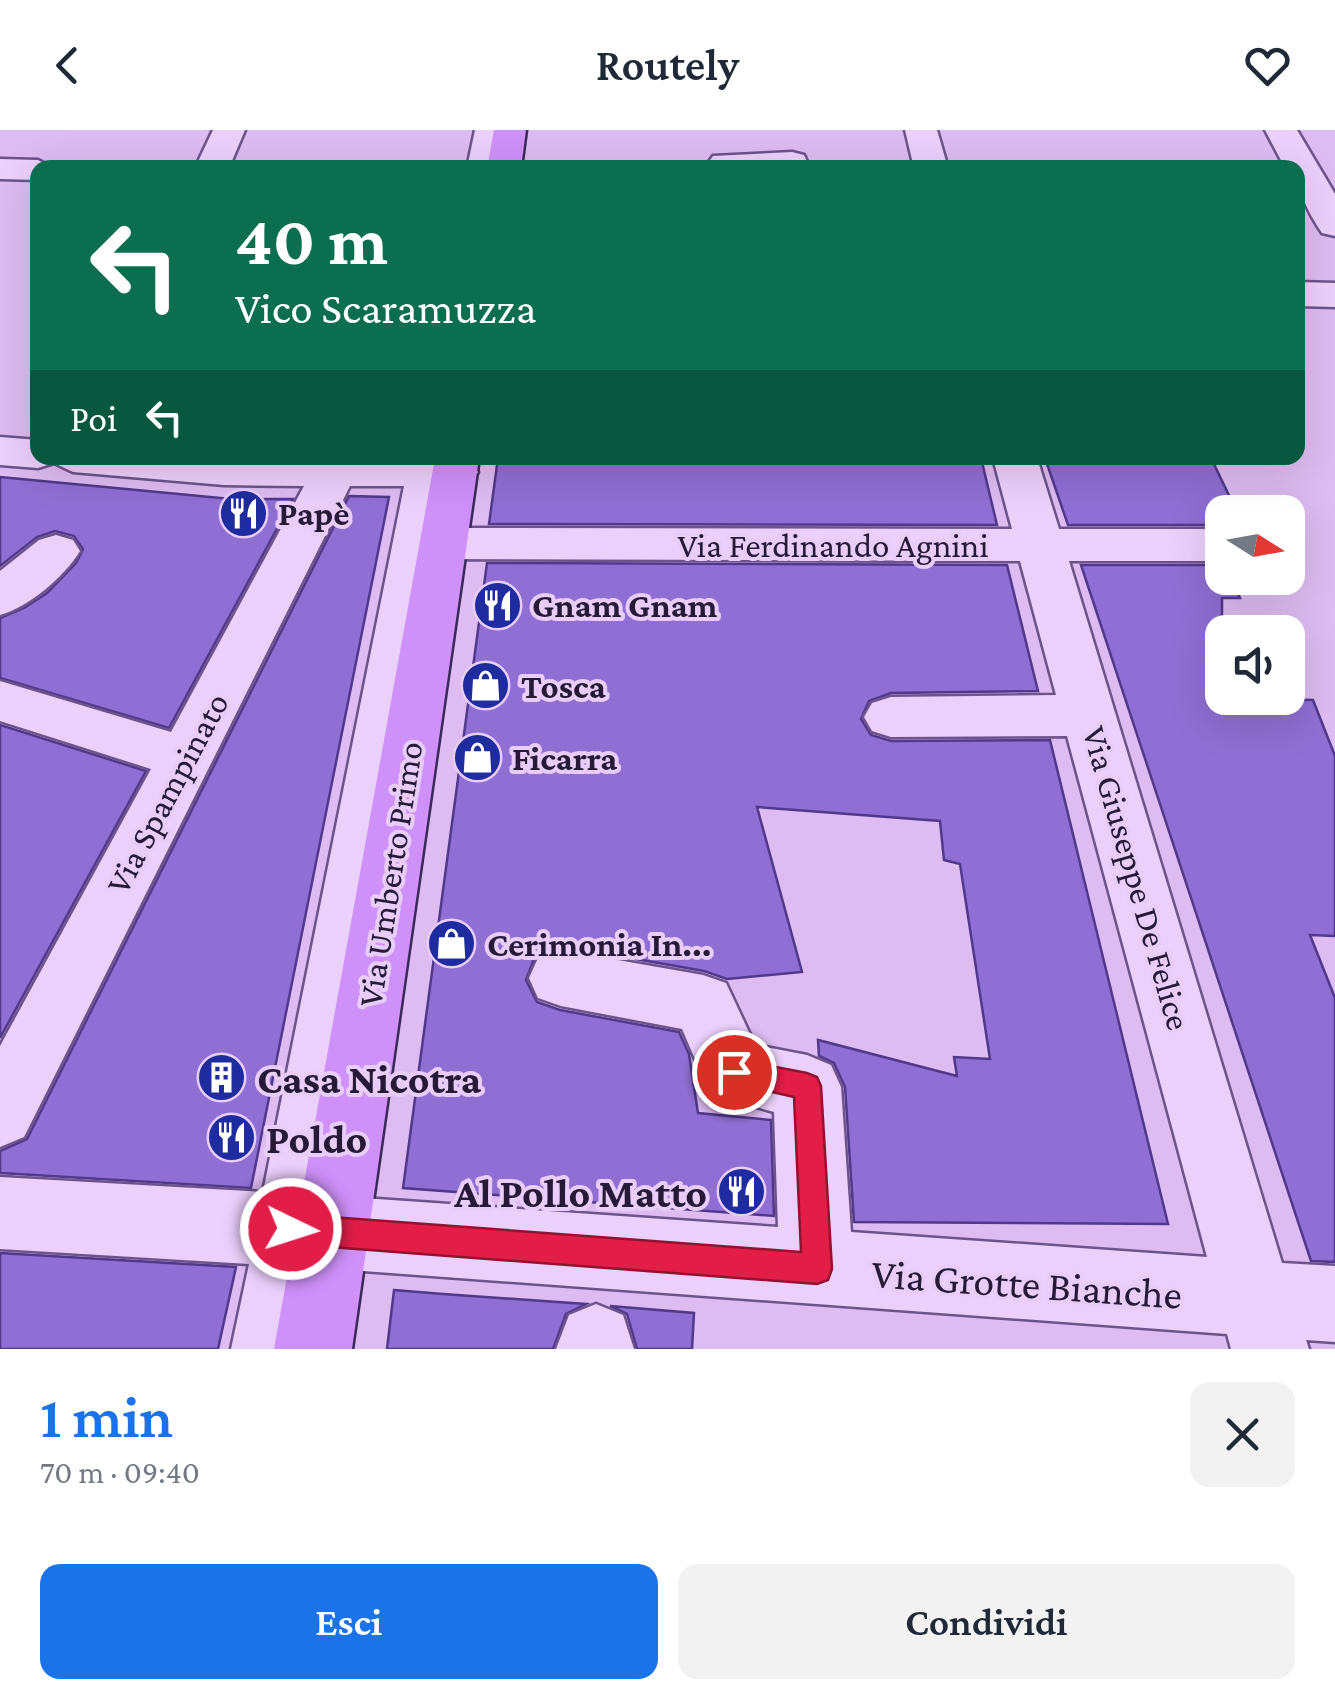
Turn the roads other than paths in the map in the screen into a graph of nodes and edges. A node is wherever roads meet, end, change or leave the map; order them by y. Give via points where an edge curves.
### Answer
1 (230, 130) edge
2 (491, 130) edge
3 (510, 130) edge
4 (920, 130) edge
5 (1280, 130) edge
6 (216, 160) edge
7 (485, 160) edge
8 (505, 160) edge
9 (929, 160) edge
10 (1298, 160) edge
11 (0, 169) edge
12 (30, 170) edge
13 (1305, 173) edge
14 (1335, 224) edge
15 (1305, 294) edge
16 (1335, 295) edge
17 (0, 451) edge
18 (30, 453) edge
19 (240, 465) edge
20 (443, 465) edge
21 (1017, 465) edge
22 (334, 472) junction
23 (444, 544) junction
24 (1042, 545) junction
25 (1205, 545) edge
26 (56, 551) dead end
27 (0, 598) edge
28 (0, 701) edge
29 (1090, 715) junction
30 (890, 717) dead end
31 (185, 758) junction
32 (561, 978) dead end
33 (0, 1114) edge
34 (0, 1213) edge
35 (312, 1230) junction
36 (817, 1269) junction
37 (1335, 1304) edge
38 (1263, 1324) edge
39 (270, 1349) edge
40 (314, 1349) edge

1 - 6 street
2 - 7 street
3 - 8 main road
4 - 9 street
5 - 10 street
11 - 12 street
13 - 14 street
15 - 16 street
17 - 18 street
19 - 22 street
20 - 22 street
20 - 23 main road, Via Umberto Primo
20 - 35 street
21 - 24 street, Via Giuseppe De Felice
22 - 31 street, Via Spampinato
23 - 24 street, Via Ferdinando Agnini
23 - 35 main road, Via Umberto Primo
24 - 25 street, Via Ferdinando Agnini
24 - 29 street, Via Giuseppe De Felice
26 - 27 street
28 - 31 street
29 - 30 street
29 - 38 street, Via Giuseppe De Felice
31 - 33 street, Via Spampinato
32 - 36 street via 703,1004 734,1072 807,1086
34 - 35 street, Via Grotte Bianche
35 - 36 street, Via Grotte Bianche
35 - 39 street
35 - 40 main road, Via Umberto Primo
36 - 38 street, Via Grotte Bianche
37 - 38 street, Via Grotte Bianche

